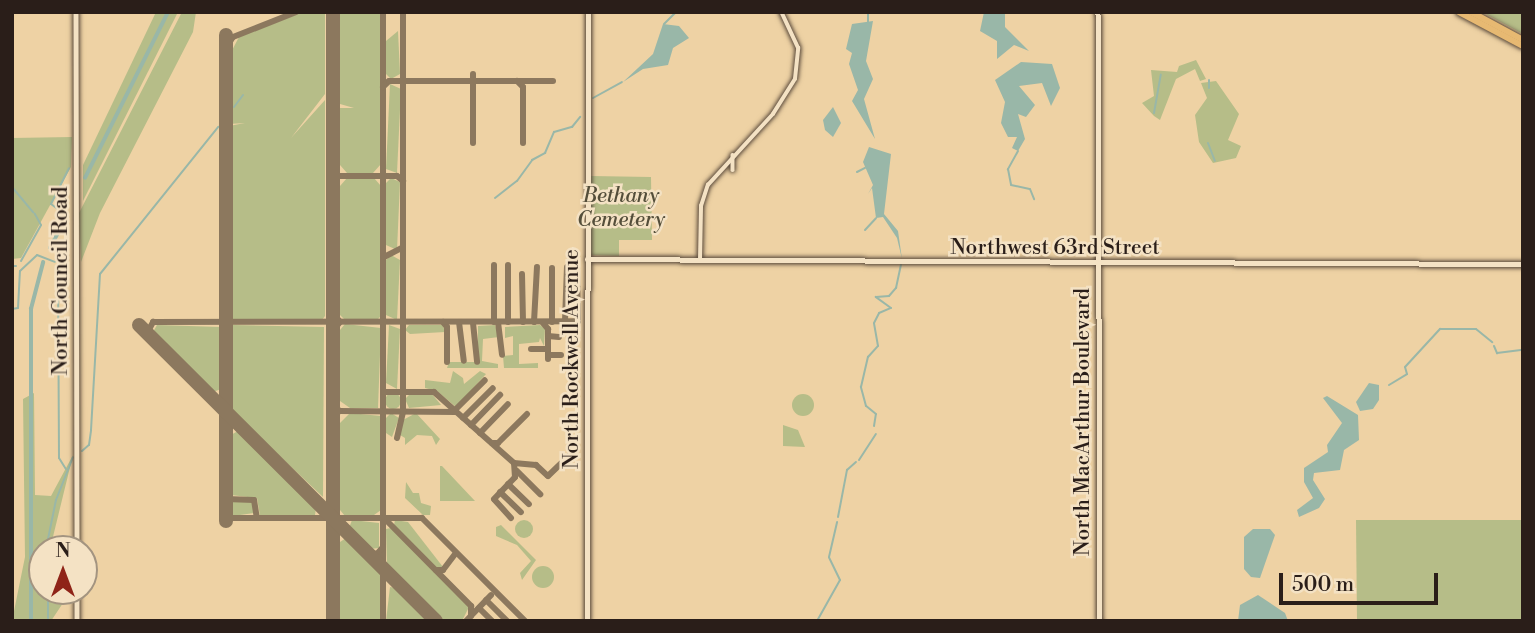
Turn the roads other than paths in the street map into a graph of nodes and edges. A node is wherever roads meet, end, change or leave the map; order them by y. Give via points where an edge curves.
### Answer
1 (76, 12) edge
2 (588, 12) edge
3 (781, 12) edge
4 (1098, 12) edge
5 (1459, 12) edge
6 (1471, 12) edge
7 (1523, 40) edge
8 (1523, 46) edge
9 (733, 155) junction
10 (733, 170) dead end
11 (587, 259) junction
12 (700, 260) junction
13 (1099, 264) junction
14 (1523, 264) edge
15 (77, 535) edge
16 (587, 621) edge
17 (1100, 621) edge

1 - 15 main road, North Council Road
2 - 11 main road, North Rockwell Avenue
3 - 9 street via 798,48 795,79 773,114
4 - 13 main road, North MacArthur Boulevard
5 - 8 highway
6 - 7 highway
9 - 10 street
9 - 12 street via 713,176 703,197
11 - 12 main road, Northwest 63rd Street
11 - 16 main road, North Rockwell Avenue
12 - 13 main road, Northwest 63rd Street
13 - 14 main road, Northwest 63rd Street
13 - 17 main road, North MacArthur Boulevard

